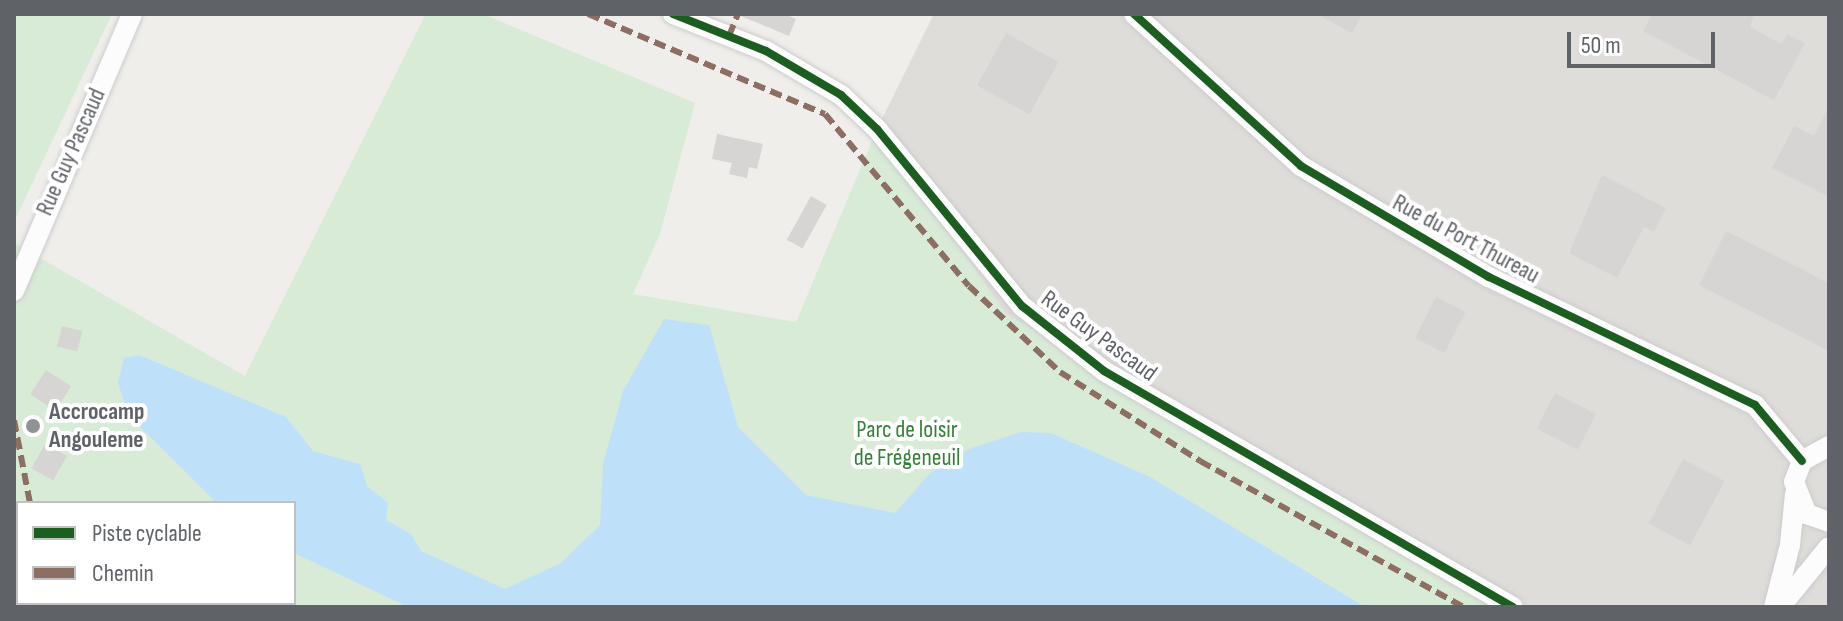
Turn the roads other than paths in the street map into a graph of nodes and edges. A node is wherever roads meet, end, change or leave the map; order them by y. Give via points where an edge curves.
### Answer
1 (132, 14) edge
2 (673, 14) edge
3 (1134, 14) edge
4 (14, 291) edge
5 (1829, 446) edge
6 (1802, 461) junction
7 (1795, 494) junction
8 (1829, 522) edge
9 (1829, 547) edge
10 (1513, 607) edge
11 (1774, 607) edge
12 (1780, 607) edge

1 - 4 street, Rue Guy Pascaud
2 - 10 street, Rue Guy Pascaud via 766,51 841,95 877,129 1022,306 1104,371
3 - 6 street, Rue du Port Thureau via 1301,166 1489,277 1755,405 1783,431
5 - 6 street
6 - 7 street
7 - 8 street via 1807,514
7 - 11 street via 1790,545
9 - 12 street

